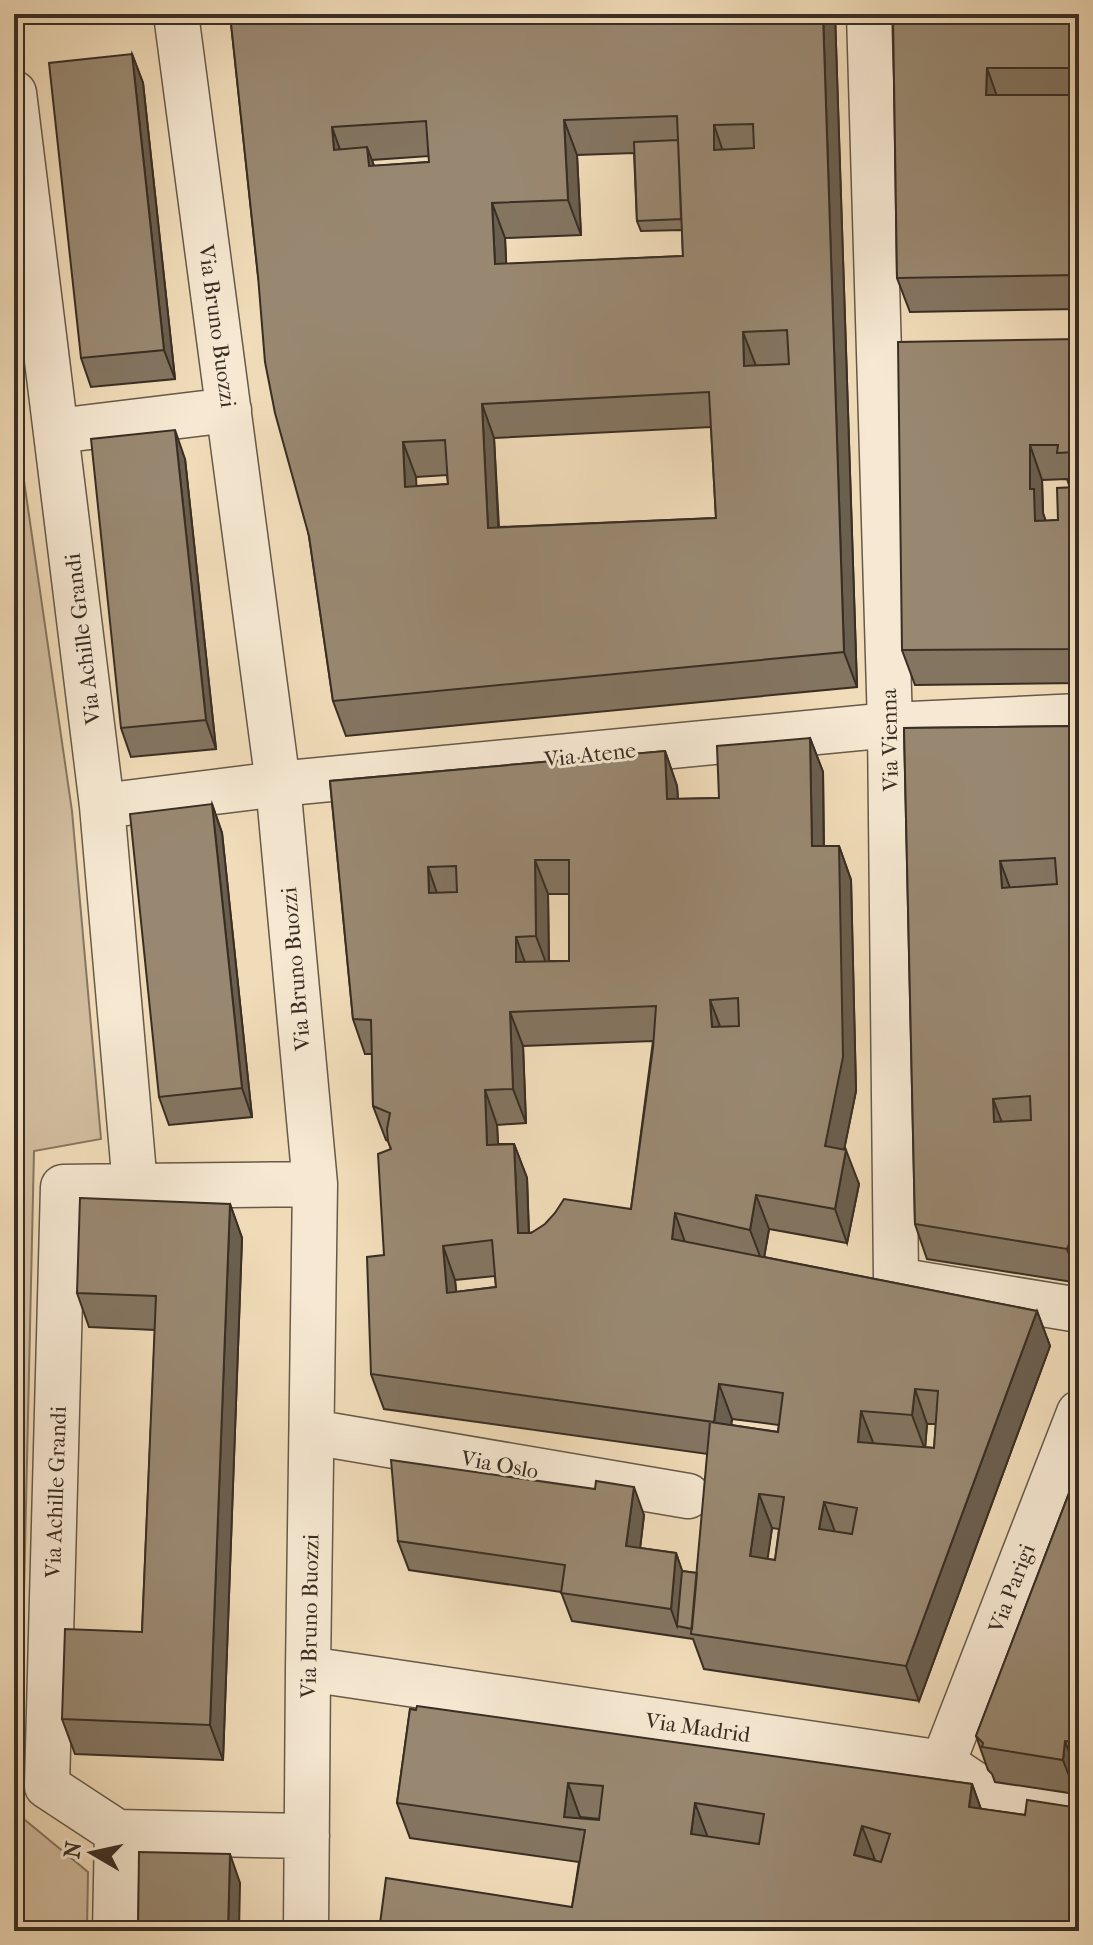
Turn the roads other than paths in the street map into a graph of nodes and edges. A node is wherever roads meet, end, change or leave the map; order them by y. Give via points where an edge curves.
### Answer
1 (176, 14) edge
2 (869, 14) edge
3 (14, 93) edge
4 (924, 348) edge
5 (878, 349) junction
6 (229, 410) junction
7 (57, 431) junction
8 (1079, 716) edge
9 (890, 725) junction
10 (278, 784) junction
11 (102, 806) junction
12 (315, 1184) junction
13 (135, 1186) junction
14 (1079, 1310) edge
15 (1079, 1413) edge
16 (312, 1432) junction
17 (688, 1496) dead end
18 (308, 1669) junction
19 (943, 1763) junction
20 (1079, 1811) edge
21 (117, 1832) junction
22 (307, 1836) junction
23 (115, 1931) edge
24 (306, 1931) edge

1 - 6 street, Via Bruno Buozzi
2 - 5 street, Via Vienna
3 - 7 street, Via Achille Grandi
4 - 5 street
5 - 9 street, Via Vienna
6 - 7 street
6 - 10 street, Via Bruno Buozzi
7 - 11 street, Via Achille Grandi
8 - 9 street, Via Atene
9 - 10 street, Via Atene
9 - 14 street, Via Vienna via 896,1280
10 - 11 street, Via Atene
10 - 12 street, Via Bruno Buozzi
11 - 13 street, Via Achille Grandi
12 - 13 street, Via Achille Grandi
12 - 16 street, Via Bruno Buozzi
13 - 21 street, Via Achille Grandi via 63,1187 47,1786
15 - 19 street, Via Parigi
16 - 17 street, Via Oslo
16 - 18 street, Via Bruno Buozzi
18 - 19 street, Via Madrid
18 - 22 street, Via Bruno Buozzi
19 - 20 street, Via Madrid via 1005,1798
21 - 22 street
21 - 23 street
22 - 24 street, Via Bruno Buozzi

